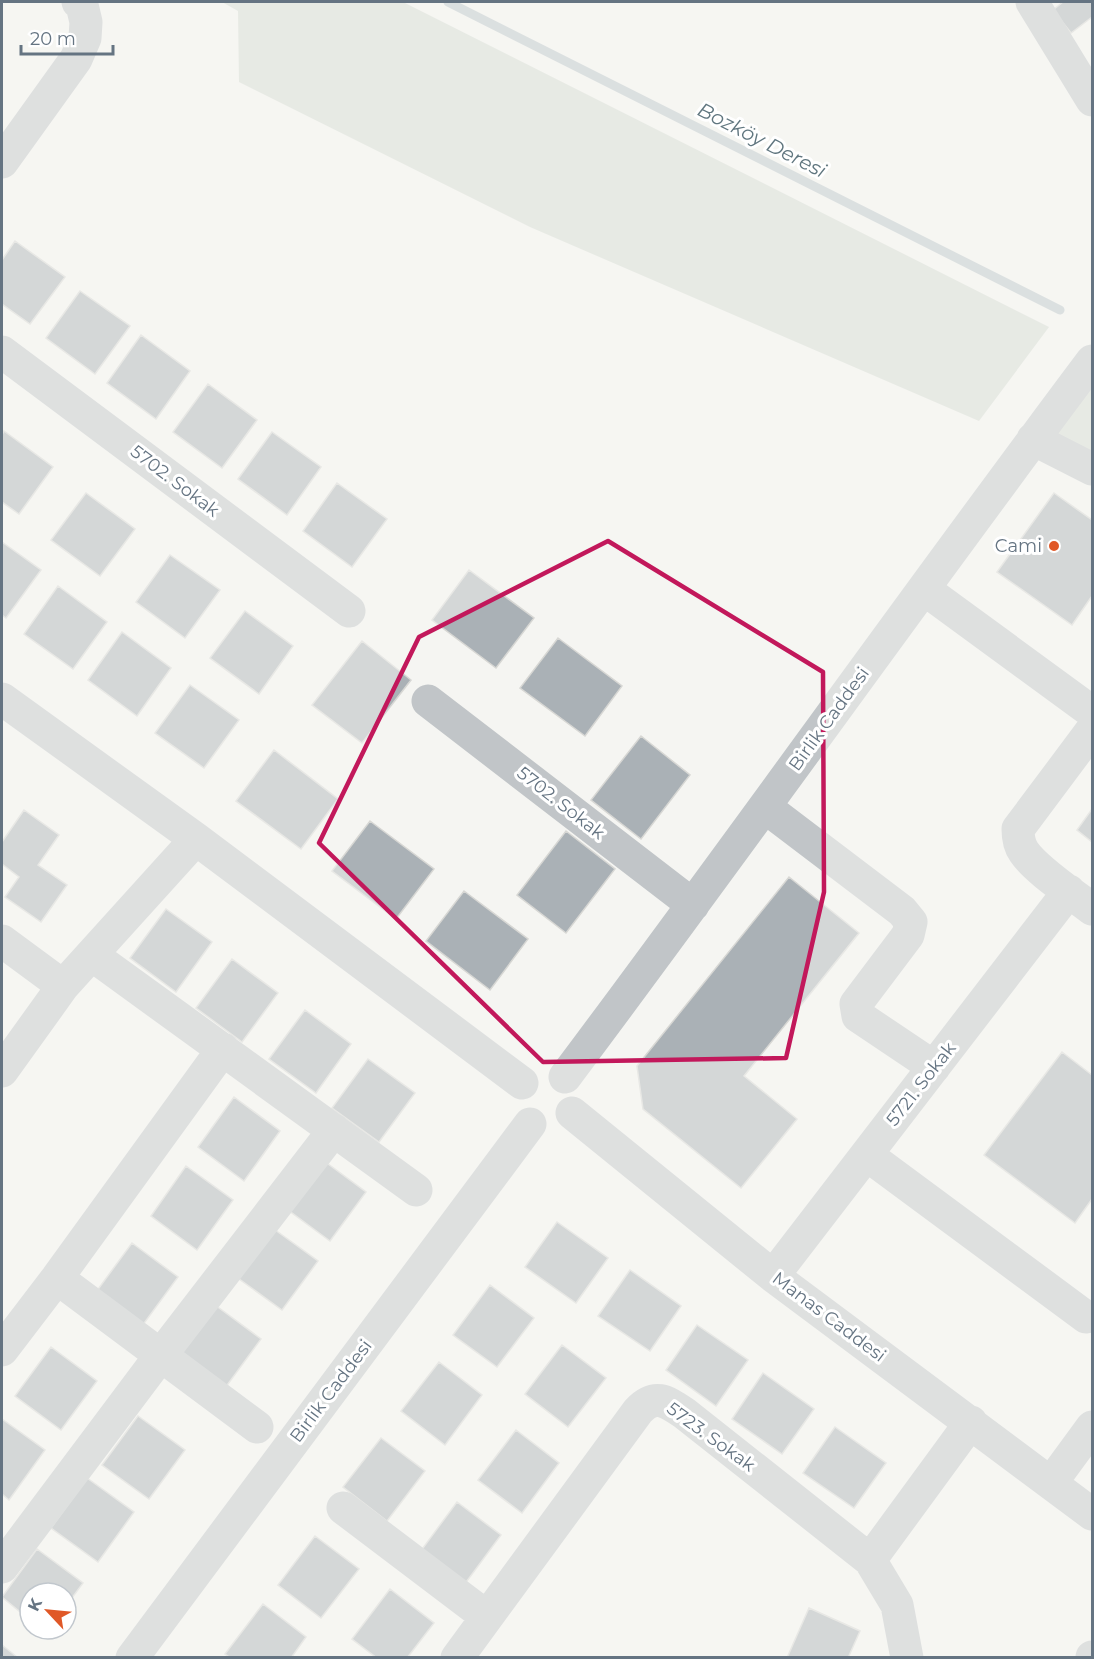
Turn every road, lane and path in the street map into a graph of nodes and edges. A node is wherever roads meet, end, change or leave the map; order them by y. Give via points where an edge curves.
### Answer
1 (78, 2) edge
2 (1032, 2) edge
3 (1088, 81) edge
4 (2, 162) edge
5 (2, 352) edge
6 (1092, 361) edge
7 (1033, 439) junction
8 (1092, 469) edge
9 (924, 589) junction
10 (349, 611) dead end
11 (2, 699) edge
12 (428, 701) dead end
13 (1092, 712) edge
14 (1092, 730) edge
15 (765, 807) junction
16 (196, 839) junction
17 (1081, 900) edge
18 (693, 905) junction
19 (2, 941) edge
20 (92, 955) junction
21 (63, 986) junction
22 (223, 1049) junction
23 (934, 1067) junction
24 (2, 1071) edge
25 (564, 1077) junction
26 (522, 1083) junction
27 (572, 1113) junction
28 (530, 1124) junction
29 (334, 1130) junction
30 (867, 1155) junction
31 (416, 1190) dead end
32 (773, 1276) junction
33 (57, 1278) junction
34 (1086, 1317) dead end
35 (2, 1350) edge
36 (161, 1355) junction
37 (971, 1422) junction
38 (257, 1427) dead end
39 (1092, 1427) edge
40 (1051, 1483) junction
41 (343, 1508) dead end
42 (1092, 1514) edge
43 (870, 1560) junction
44 (2, 1567) edge
45 (487, 1617) junction
46 (132, 1658) edge
47 (457, 1658) edge
48 (907, 1658) edge

1 - 4 street via 86,22 85,38 76,59
2 - 3 street
5 - 10 street, 5702. Sokak
6 - 7 street, Birlik Caddesi
7 - 8 street
7 - 9 street, Birlik Caddesi
9 - 13 street
9 - 15 street, Birlik Caddesi
11 - 16 street
12 - 18 street, 5702. Sokak
14 - 17 street, 5721. Sokak via 1018,830 1022,850
15 - 18 street, Birlik Caddesi
15 - 23 street via 902,911 911,922 908,935 856,1004 858,1016
16 - 20 street
16 - 26 street
17 - 23 street, 5721. Sokak
18 - 25 street, Birlik Caddesi
19 - 21 street
20 - 21 street
20 - 22 street
21 - 24 street
22 - 29 street
22 - 33 street
23 - 30 street, 5721. Sokak
25 - 26 street via 546,1070
25 - 27 street via 575,1093
26 - 28 street via 517,1100 519,1110
27 - 28 street via 566,1121 548,1129
27 - 32 street, Manas Caddesi
28 - 46 street, Birlik Caddesi
29 - 31 street
29 - 36 street
30 - 32 street, 5721. Sokak
30 - 34 street
32 - 37 street, Manas Caddesi
33 - 35 street
33 - 36 street
36 - 38 street
36 - 44 street
37 - 40 street, Manas Caddesi
37 - 43 street
39 - 40 street
40 - 42 street, Manas Caddesi
41 - 45 street
43 - 45 street, 5723. Sokak via 678,1409 658,1400 647,1401
43 - 48 street, 5723. Sokak via 897,1605
45 - 47 street, 5723. Sokak

